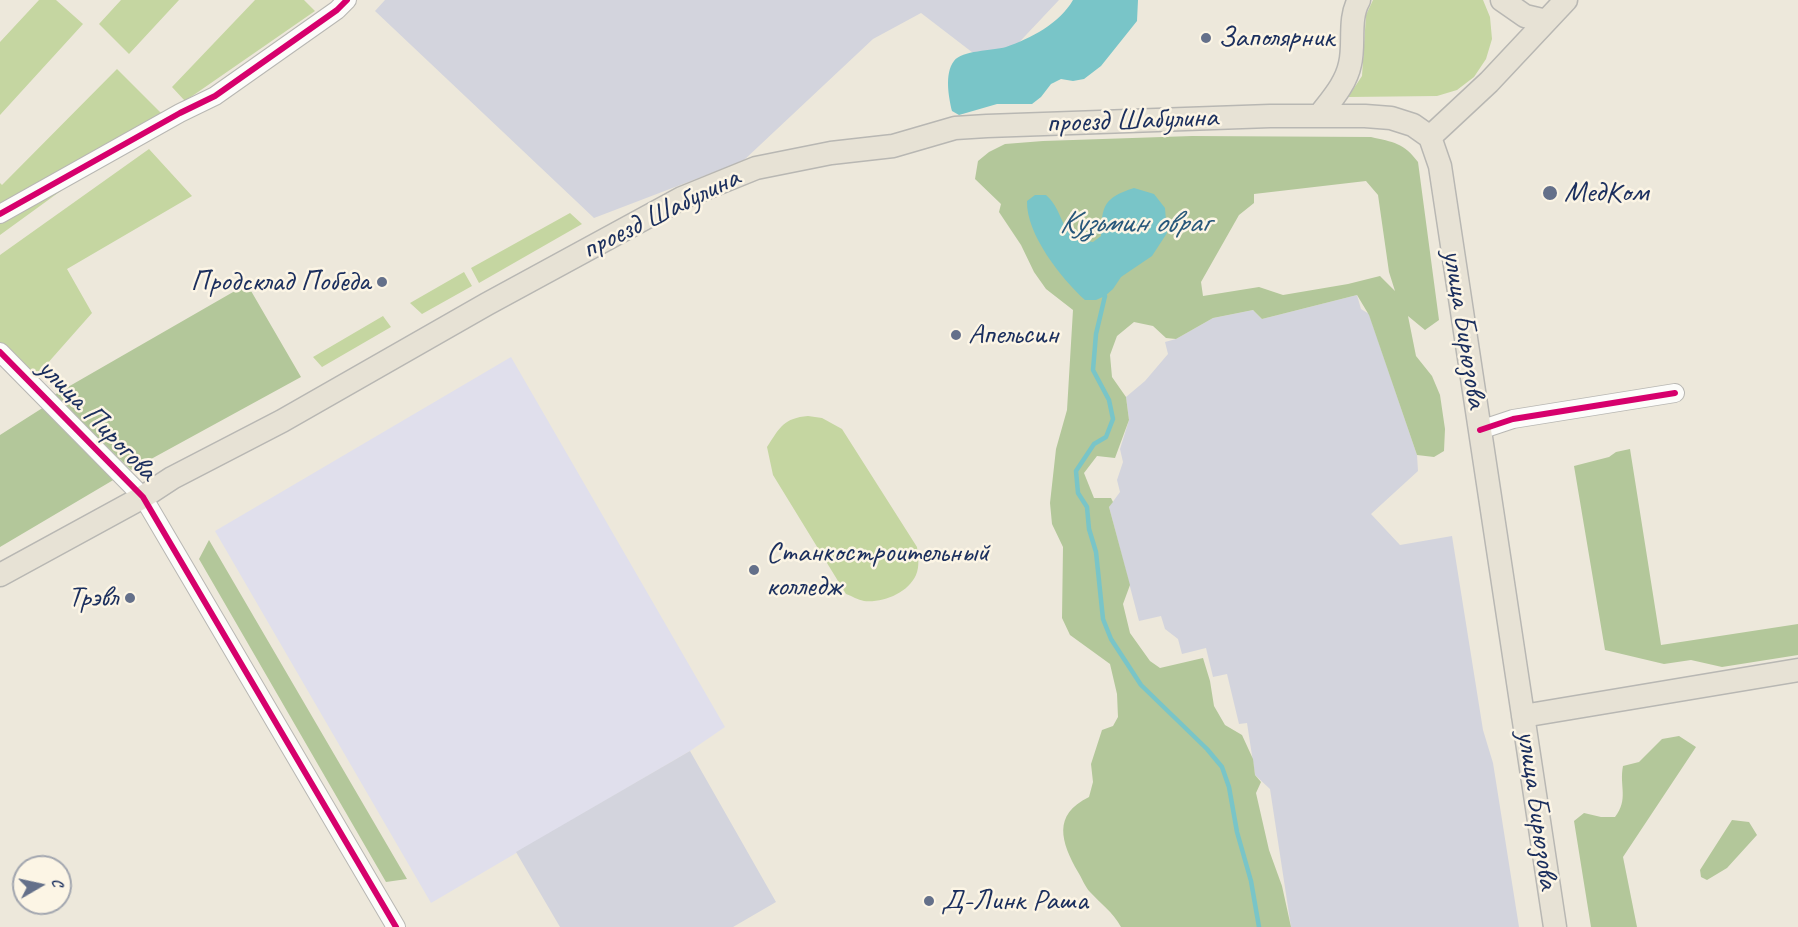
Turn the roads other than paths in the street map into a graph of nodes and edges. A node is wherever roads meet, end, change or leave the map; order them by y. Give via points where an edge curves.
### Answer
1 (347, 0) edge
2 (1359, 0) edge
3 (1502, 0) edge
4 (1566, 0) edge
5 (1546, 21) junction
6 (1319, 116) junction
7 (1430, 137) junction
8 (0, 214) edge
9 (0, 352) edge
10 (1675, 393) dead end
11 (1480, 430) junction
12 (143, 497) junction
13 (0, 575) edge
14 (1798, 670) edge
15 (1523, 716) junction
16 (396, 927) edge
17 (1555, 927) edge

1 - 8 street via 214,96
2 - 6 main road via 1350,65 1344,81
3 - 5 main road via 1525,16
4 - 5 main road
5 - 7 main road
6 - 7 main road, проезд Шабулина via 1391,118 1413,125
6 - 12 main road, проезд Шабулина via 955,128 893,146 756,168 682,198
7 - 11 main road, улица Бирюзова via 1438,158
9 - 12 street, улица Пирогова
10 - 11 street via 1513,419
11 - 15 main road, улица Бирюзова
12 - 13 main road, проезд Шабулина
12 - 16 street, улица Пирогова
14 - 15 main road
15 - 17 main road, улица Бирюзова

